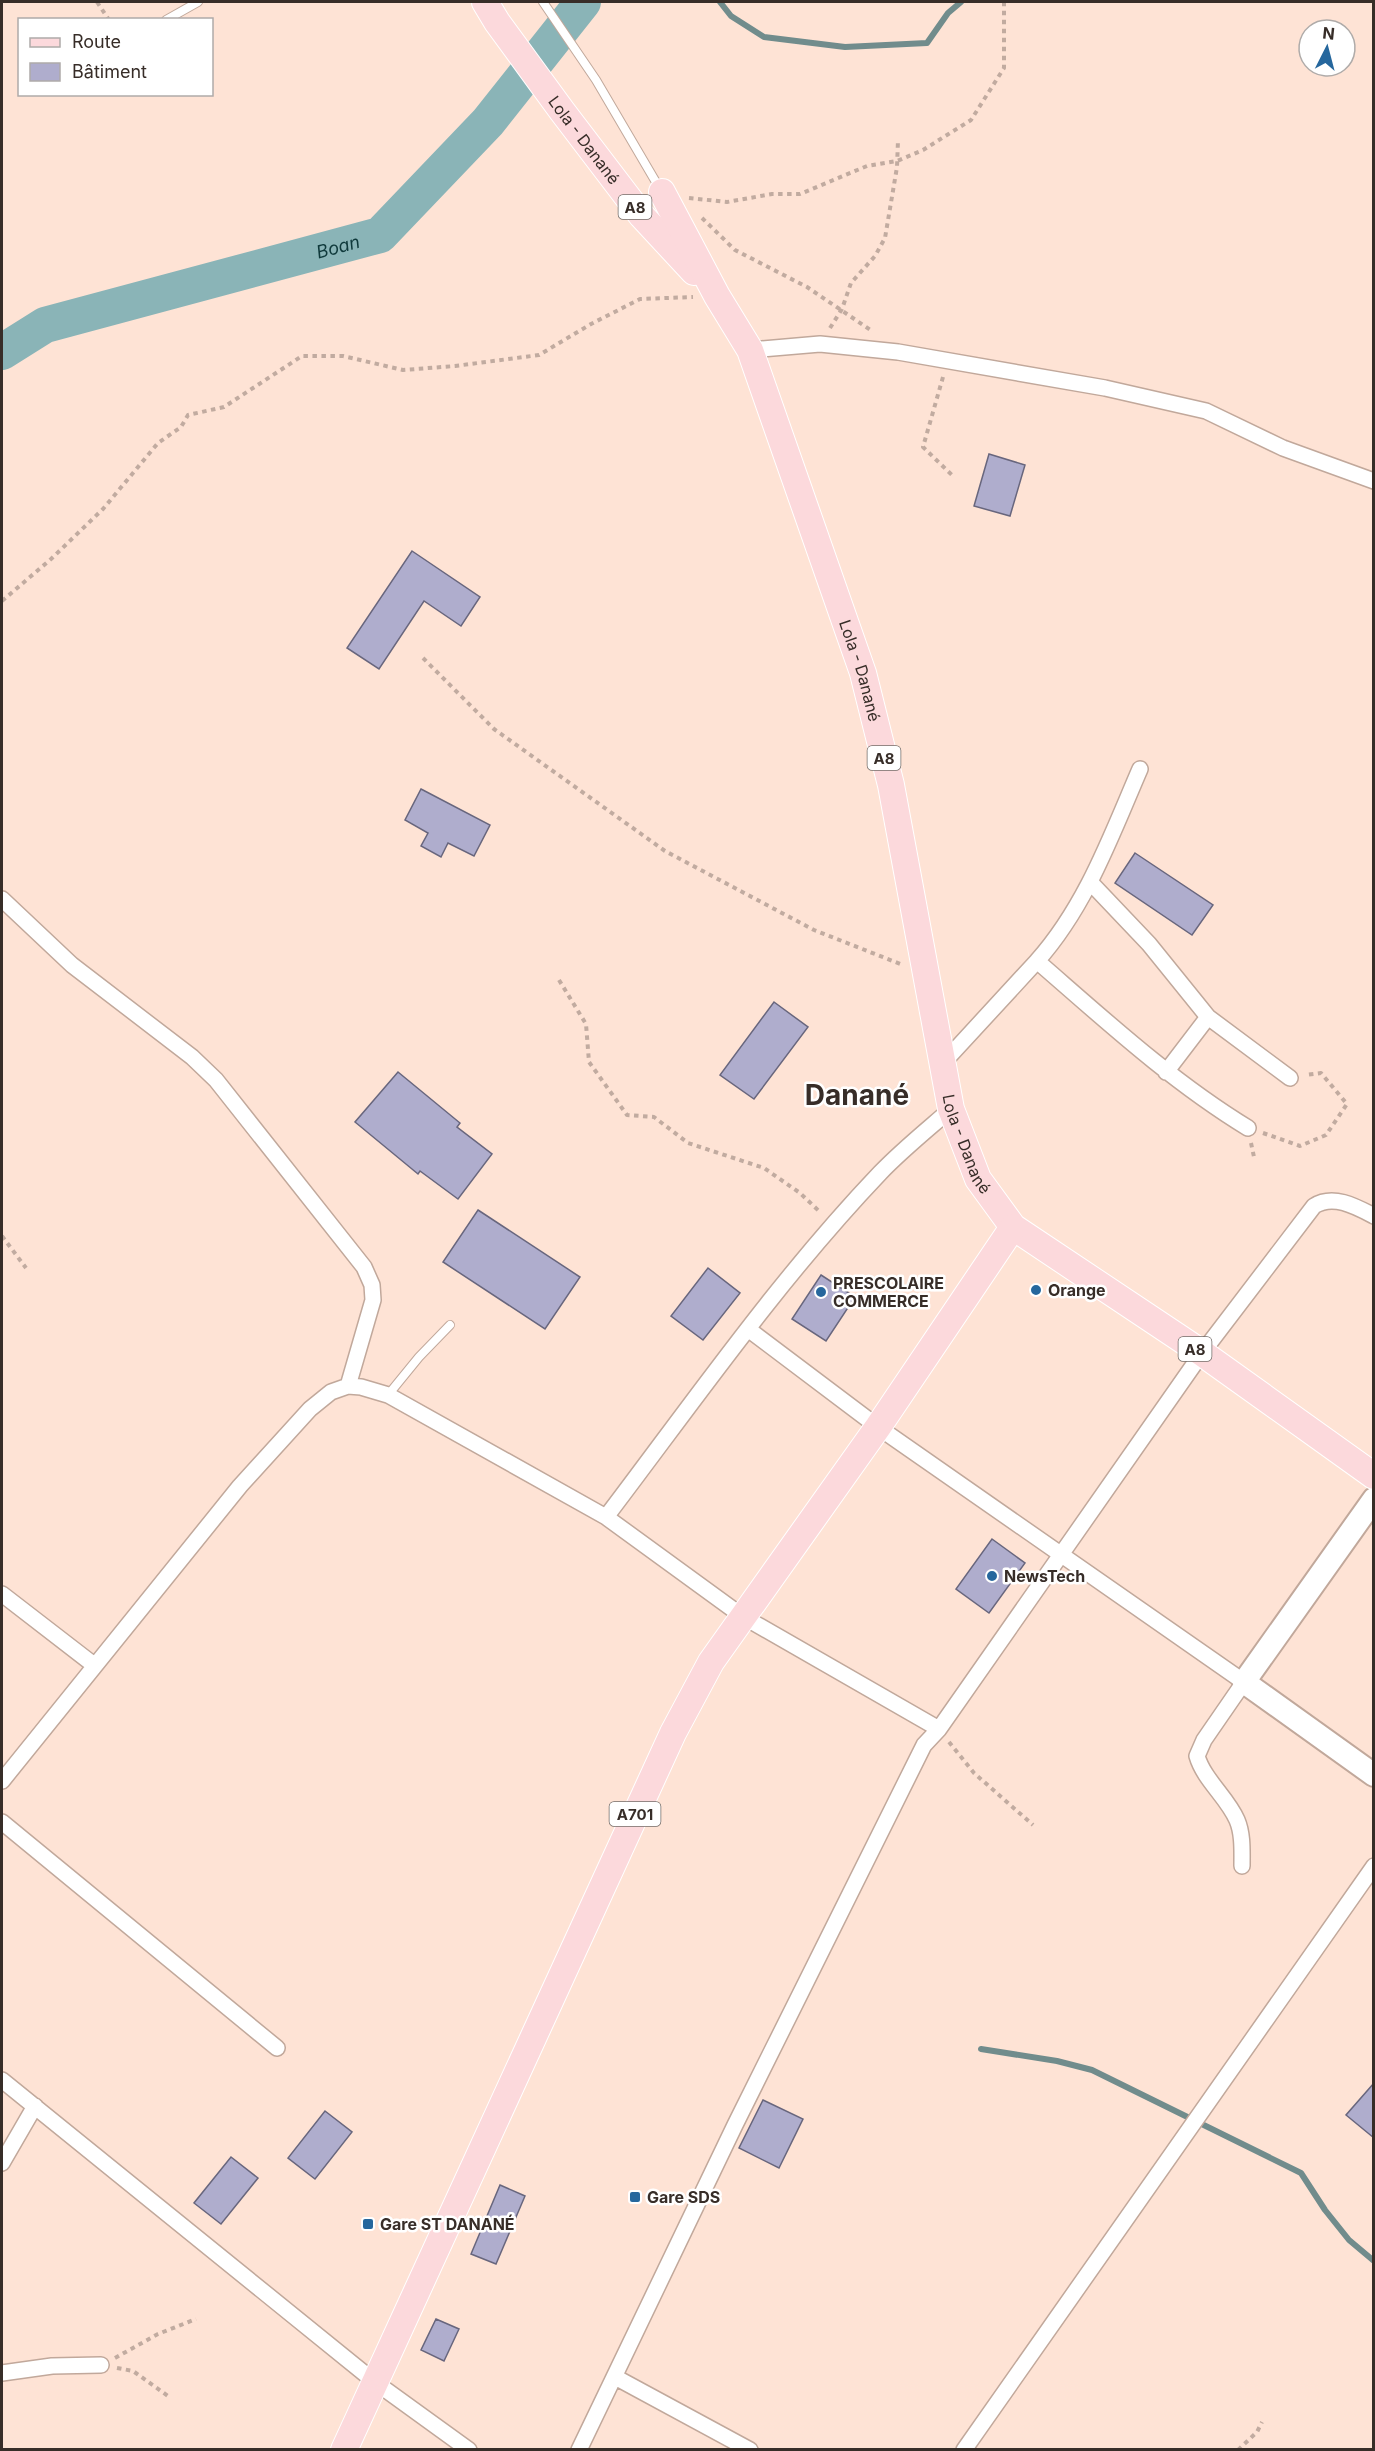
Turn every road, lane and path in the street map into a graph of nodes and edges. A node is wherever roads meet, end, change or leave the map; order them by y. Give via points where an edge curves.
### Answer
1 (97, 2) edge
2 (198, 2) edge
3 (543, 2) edge
4 (1004, 2) edge
5 (491, 12) edge
6 (107, 18) edge
7 (170, 18) edge
8 (898, 140) dead end
9 (897, 161) junction
10 (662, 192) joint
11 (690, 204) dead end
12 (696, 211) dead end
13 (717, 296) junction
14 (842, 309) junction
15 (820, 344) junction
16 (750, 350) junction
17 (898, 352) junction
18 (948, 362) junction
19 (954, 477) dead end
20 (1374, 481) edge
21 (2, 601) edge
22 (423, 658) dead end
23 (1140, 769) dead end
24 (1091, 883) junction
25 (2, 899) edge
26 (1037, 961) junction
27 (926, 974) junction
28 (559, 981) dead end
29 (1208, 1017) junction
30 (944, 1062) junction
31 (1166, 1072) junction
32 (1290, 1078) joint
33 (951, 1109) junction
34 (1248, 1128) joint
35 (1374, 1216) edge
36 (833, 1225) junction
37 (1013, 1227) junction
38 (2, 1236) edge
39 (26, 1268) dead end
40 (450, 1325) dead end
41 (748, 1329) junction
42 (1202, 1353) junction
43 (348, 1386) junction
44 (388, 1395) junction
45 (878, 1426) junction
46 (1374, 1476) edge
47 (1374, 1499) edge
48 (606, 1518) junction
49 (1061, 1555) junction
50 (2, 1594) edge
51 (742, 1616) junction
52 (94, 1665) junction
53 (1245, 1682) junction
54 (939, 1729) junction
55 (1374, 1775) edge
56 (2, 1781) edge
57 (2, 1822) edge
58 (1033, 1825) dead end
59 (1242, 1866) dead end
60 (1374, 1866) edge
61 (277, 2048) dead end
62 (2, 2080) edge
63 (35, 2106) junction
64 (2, 2163) edge
65 (196, 2319) dead end
66 (101, 2365) junction
67 (2, 2373) edge
68 (615, 2377) junction
69 (375, 2382) junction
70 (168, 2396) dead end
71 (1262, 2422) dead end
72 (344, 2450) edge
73 (469, 2450) edge
74 (579, 2450) edge
75 (750, 2450) edge
76 (964, 2450) edge
77 (1238, 2450) edge

1 - 6 path
2 - 7 lane
3 - 10 lane, Lola - Danané / A8 via 596,80
4 - 9 path via 1004,68 971,120
5 - 13 main road, Lola - Danané / A8 via 642,216
8 - 9 path
9 - 11 path via 867,166 800,194 772,194 727,202 683,198
9 - 14 path via 885,238 851,283
10 - 13 main road, Lola - Danané / A8
12 - 14 path via 735,250
13 - 16 main road, Lola - Danané / A8
13 - 21 path via 640,299 539,355 403,370 343,356 302,356 224,407 188,415 181,427 158,442 103,509
14 - 15 path
14 - 17 path
15 - 16 street
15 - 17 street
16 - 27 main road, Lola - Danané / A8 via 863,673 891,785
17 - 18 street
18 - 19 path via 923,447
18 - 20 street via 1105,388 1206,411 1283,448
22 - 27 path via 494,729 665,851 814,930
23 - 24 street
24 - 26 street
24 - 29 street via 1149,944
25 - 43 street via 72,964 216,1080 364,1267 373,1300
26 - 30 street
26 - 31 street
27 - 30 main road, Lola - Danané / A8
28 - 36 path via 586,1024 589,1062 627,1115 654,1117 688,1143 764,1168 800,1193
29 - 31 street
29 - 32 street
30 - 33 main road, Lola - Danané / A8
31 - 34 street
32 - 34 path via 1321,1073 1347,1104 1326,1135 1299,1146
33 - 36 street via 882,1172
33 - 37 main road, Lola - Danané / A8 via 978,1179
35 - 42 street via 1330,1200 1314,1206
36 - 41 street
37 - 42 main road, A8
37 - 45 main road, A701
38 - 39 path
40 - 44 lane
41 - 45 street
41 - 48 street
42 - 46 main road, A8
42 - 49 street
43 - 44 street
43 - 52 street via 317,1403 284,1437
44 - 48 street
45 - 49 street
45 - 51 main road, A701
47 - 53 street
48 - 51 street
49 - 53 street
49 - 54 street
50 - 52 street
51 - 54 street
51 - 69 main road, A701 via 711,1662 673,1733
52 - 56 street
53 - 55 street
53 - 59 street via 1197,1756 1238,1820
54 - 58 path via 974,1773
54 - 68 street via 924,1745 908,1777
57 - 61 street
60 - 76 street
62 - 63 street
63 - 64 street
63 - 69 street
65 - 66 path via 158,2334
66 - 67 street
66 - 70 path via 133,2371
68 - 74 street
68 - 75 street
69 - 72 main road, A701
69 - 73 street
71 - 77 path

